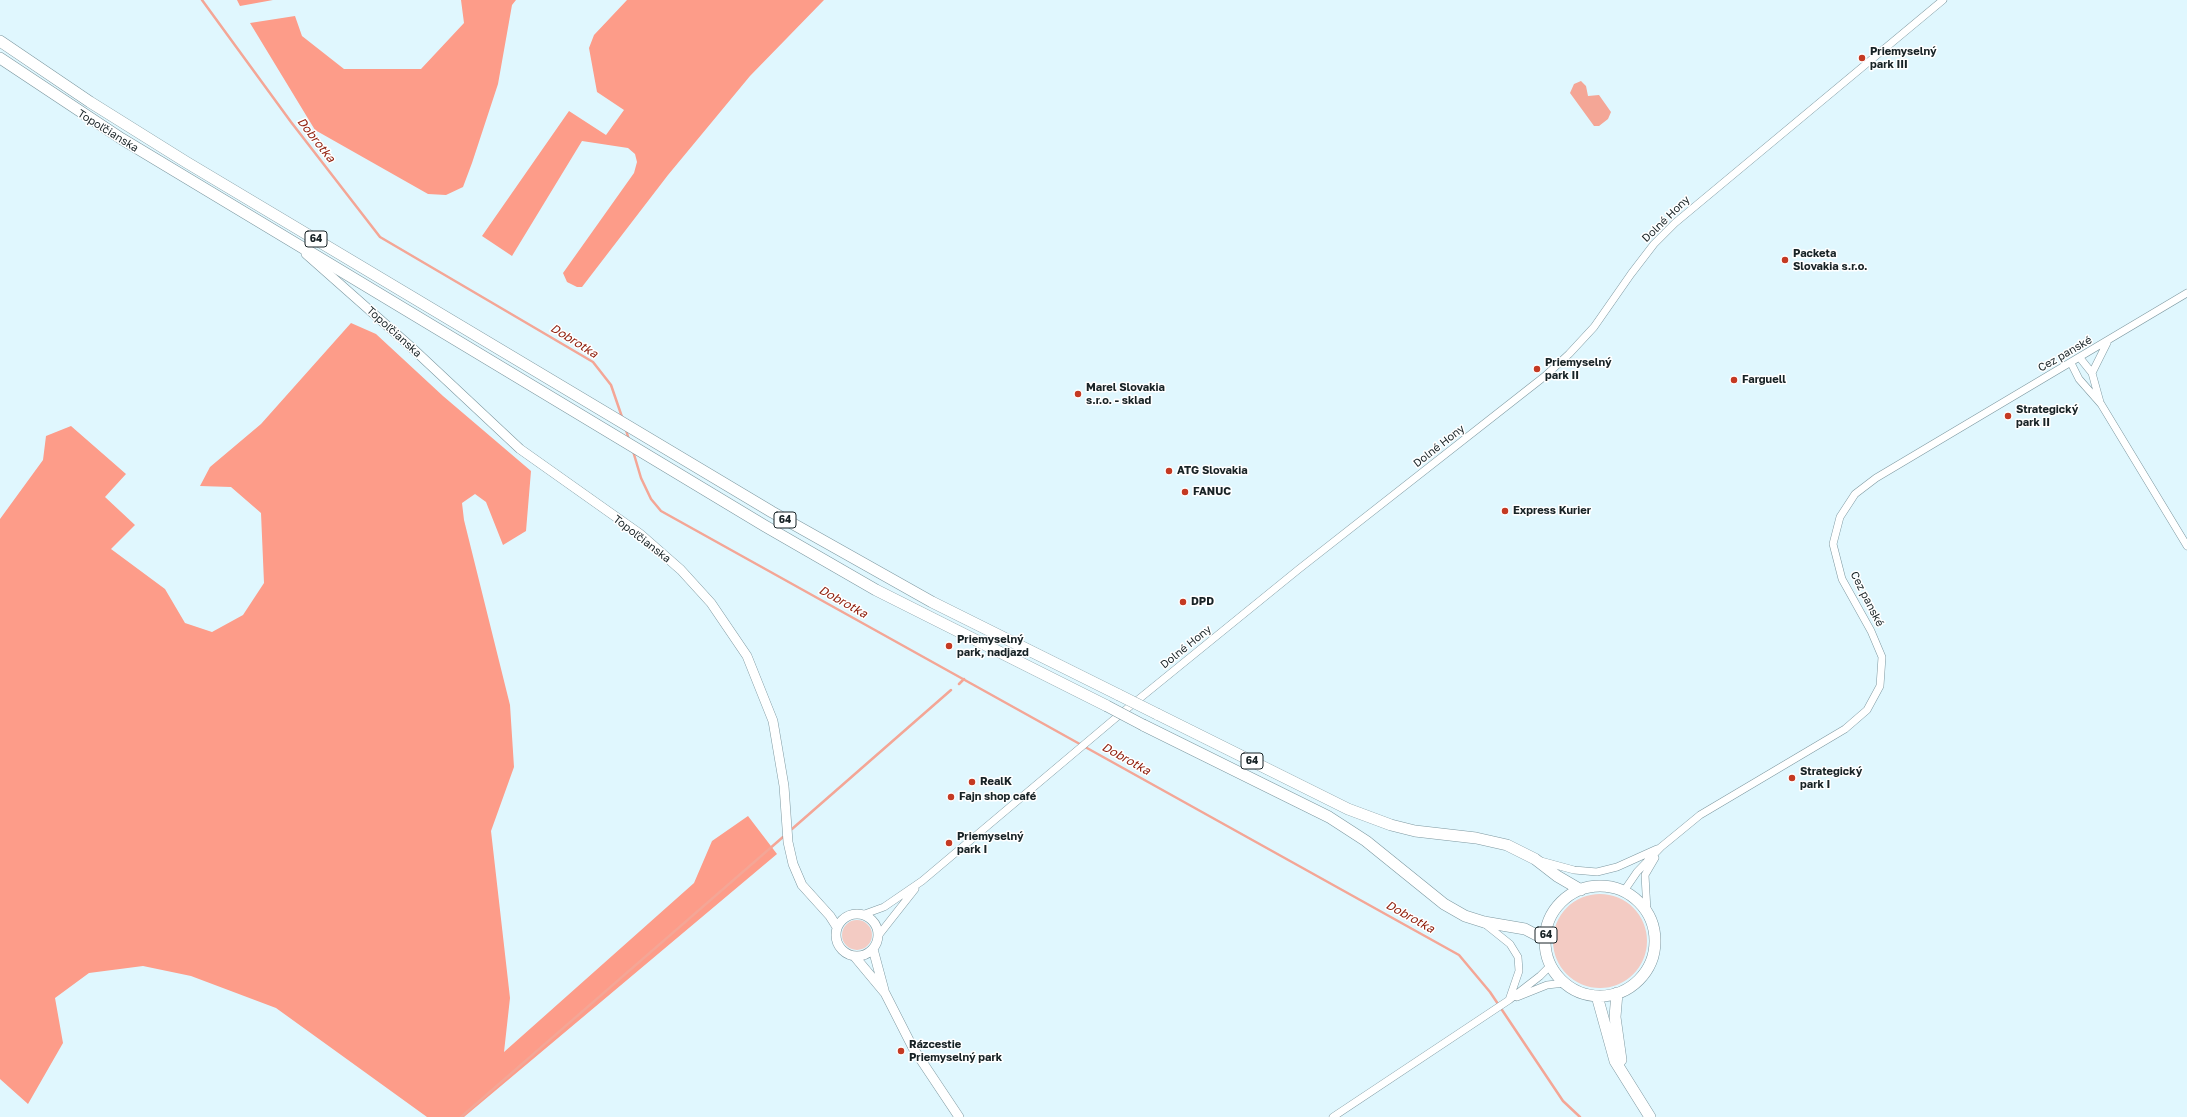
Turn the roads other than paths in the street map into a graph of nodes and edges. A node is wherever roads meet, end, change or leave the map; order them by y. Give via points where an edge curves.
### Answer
1 (1943, 0) edge
2 (0, 41) edge
3 (0, 58) edge
4 (299, 247) junction
5 (2187, 293) edge
6 (2108, 341) junction
7 (2080, 358) junction
8 (2071, 363) junction
9 (2092, 373) junction
10 (2101, 404) junction
11 (2187, 546) edge
12 (1661, 847) junction
13 (1535, 859) junction
14 (922, 881) junction
15 (1581, 890) junction
16 (1624, 892) junction
17 (1646, 911) junction
18 (862, 914) junction
19 (1484, 922) junction
20 (837, 927) junction
21 (878, 936) junction
22 (1546, 940) junction
23 (873, 949) junction
24 (856, 957) junction
25 (1551, 965) junction
26 (1565, 983) junction
27 (885, 993) junction
28 (1617, 993) junction
29 (1597, 996) junction
30 (1509, 1000) junction
31 (1624, 1074) junction
32 (959, 1117) edge
33 (1333, 1117) edge
34 (1650, 1117) edge

1 - 14 street, Dolné Hony via 1675,223 1640,262 1594,327 1544,376 1293,573
2 - 13 main road, 64, bridge via 90,102 186,162 772,512 884,576 1348,809 1415,831 1476,838 1507,845
3 - 4 main road, Topoľčianska / 64 via 81,114
4 - 19 main road, 64, bridge via 876,590 1329,817 1366,841 1444,904 1465,916
4 - 20 street, Topoľčianska via 520,449 640,534 681,570 711,603 747,656 773,721 793,864 802,885
5 - 6 street, Cez panské
6 - 7 street, Cez panské
6 - 9 street
7 - 8 street, Cez panské
7 - 9 street
8 - 10 street via 2079,379
8 - 12 street, Cez panské via 1876,478 1855,494 1840,517 1833,544 1842,579 1882,657 1880,686 1867,710 1845,729 1700,815
9 - 10 street
10 - 11 street
12 - 13 street via 1617,867 1597,872 1574,870
12 - 16 street
12 - 17 street via 1645,875
13 - 15 main road, 64
14 - 18 street, Dolné Hony via 884,907
14 - 21 street, Dolné Hony
15 - 16 main road, 64 via 1610,887
15 - 22 main road, 64 via 1567,898 1556,910 1548,924
16 - 17 main road, 64
17 - 28 main road, 64 via 1655,932 1652,961 1635,984
18 - 20 street via 848,916
18 - 21 street via 874,922
19 - 22 main road, 64 via 1526,929
19 - 30 street via 1510,944 1518,957 1519,971
20 - 24 street via 835,937 838,947 846,954
21 - 23 street
22 - 25 main road, 64
23 - 24 street via 865,955
23 - 27 street
24 - 27 street
25 - 26 main road, 64
25 - 30 street
26 - 29 main road, 64 via 1574,989
26 - 30 street via 1547,985
27 - 32 street via 913,1048
28 - 29 main road, 64
28 - 31 main road via 1615,1017
29 - 31 main road via 1615,1061
30 - 33 street
31 - 34 main road

